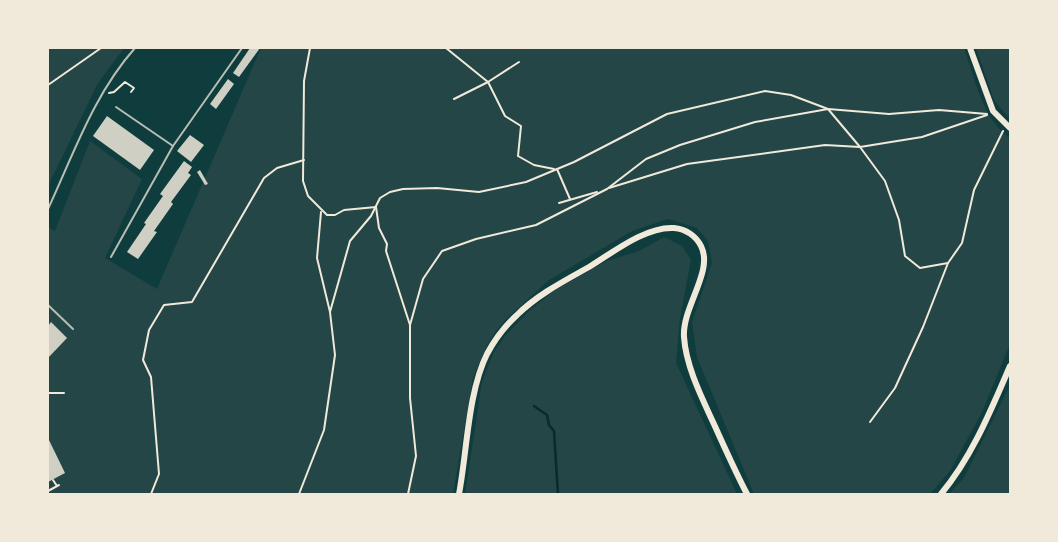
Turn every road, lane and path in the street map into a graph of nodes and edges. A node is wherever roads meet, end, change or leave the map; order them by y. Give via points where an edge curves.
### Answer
1 (101, 48) edge
2 (135, 48) edge
3 (242, 48) edge
4 (310, 48) edge
5 (446, 48) edge
6 (970, 48) edge
7 (519, 62) dead end
8 (488, 82) junction
9 (48, 85) edge
10 (114, 92) dead end
11 (131, 92) dead end
12 (454, 99) dead end
13 (116, 107) dead end
14 (828, 109) junction
15 (989, 114) junction
16 (991, 119) dead end
17 (1008, 126) edge
18 (998, 128) dead end
19 (1002, 132) junction
20 (173, 146) junction
21 (860, 148) junction
22 (304, 160) junction
23 (557, 169) junction
24 (607, 189) junction
25 (570, 199) junction
26 (559, 202) dead end
27 (376, 206) junction
28 (48, 209) edge
29 (321, 210) junction
30 (111, 257) dead end
31 (948, 263) junction
32 (48, 305) edge
33 (330, 312) junction
34 (410, 325) junction
35 (73, 330) dead end
36 (1010, 366) edge
37 (48, 393) edge
38 (64, 393) dead end
39 (870, 422) dead end
40 (53, 480) dead end
41 (48, 491) edge
42 (150, 494) edge
43 (299, 494) edge
44 (408, 494) edge
45 (459, 494) edge
46 (746, 494) edge
47 (941, 494) edge

1 - 9 path
2 - 28 lane via 102,93
3 - 20 lane
4 - 22 path via 304,81
5 - 8 path
6 - 17 main road via 993,111
7 - 8 path
8 - 12 path
8 - 23 path via 505,116 521,126 518,156 534,165
10 - 11 path via 125,82 134,88
13 - 20 lane
14 - 15 path via 889,114 939,110
14 - 21 path
14 - 23 path via 792,95 765,91 737,96 668,114
14 - 24 path via 755,122 680,145 646,159
15 - 16 path
15 - 21 path via 922,138
17 - 19 path
18 - 19 path
19 - 31 path via 974,190 962,243
20 - 30 lane
21 - 24 path via 825,146 687,164
21 - 31 path via 885,181 898,220 905,256 920,268
22 - 29 path via 303,181 308,196
22 - 42 path via 277,168 264,178 192,302 164,304 149,330 143,360 151,377 159,474
23 - 25 path
23 - 27 path via 526,182 479,192 403,189 380,198
24 - 25 path
24 - 34 path via 536,225 476,239 442,251 423,279
25 - 26 path
27 - 29 path via 344,210 335,215 327,215
27 - 33 path via 350,240
27 - 34 path via 379,228 388,244 386,251
29 - 33 path via 318,258
31 - 39 path via 895,388
32 - 35 lane
33 - 43 path via 335,355 324,430
34 - 44 path via 410,398 416,456
36 - 47 main road via 974,443
37 - 38 path
40 - 41 path via 58,485
45 - 46 main road via 478,376 502,331 548,291 625,244 673,228 690,233 704,253 703,273 684,330 687,357 701,396

